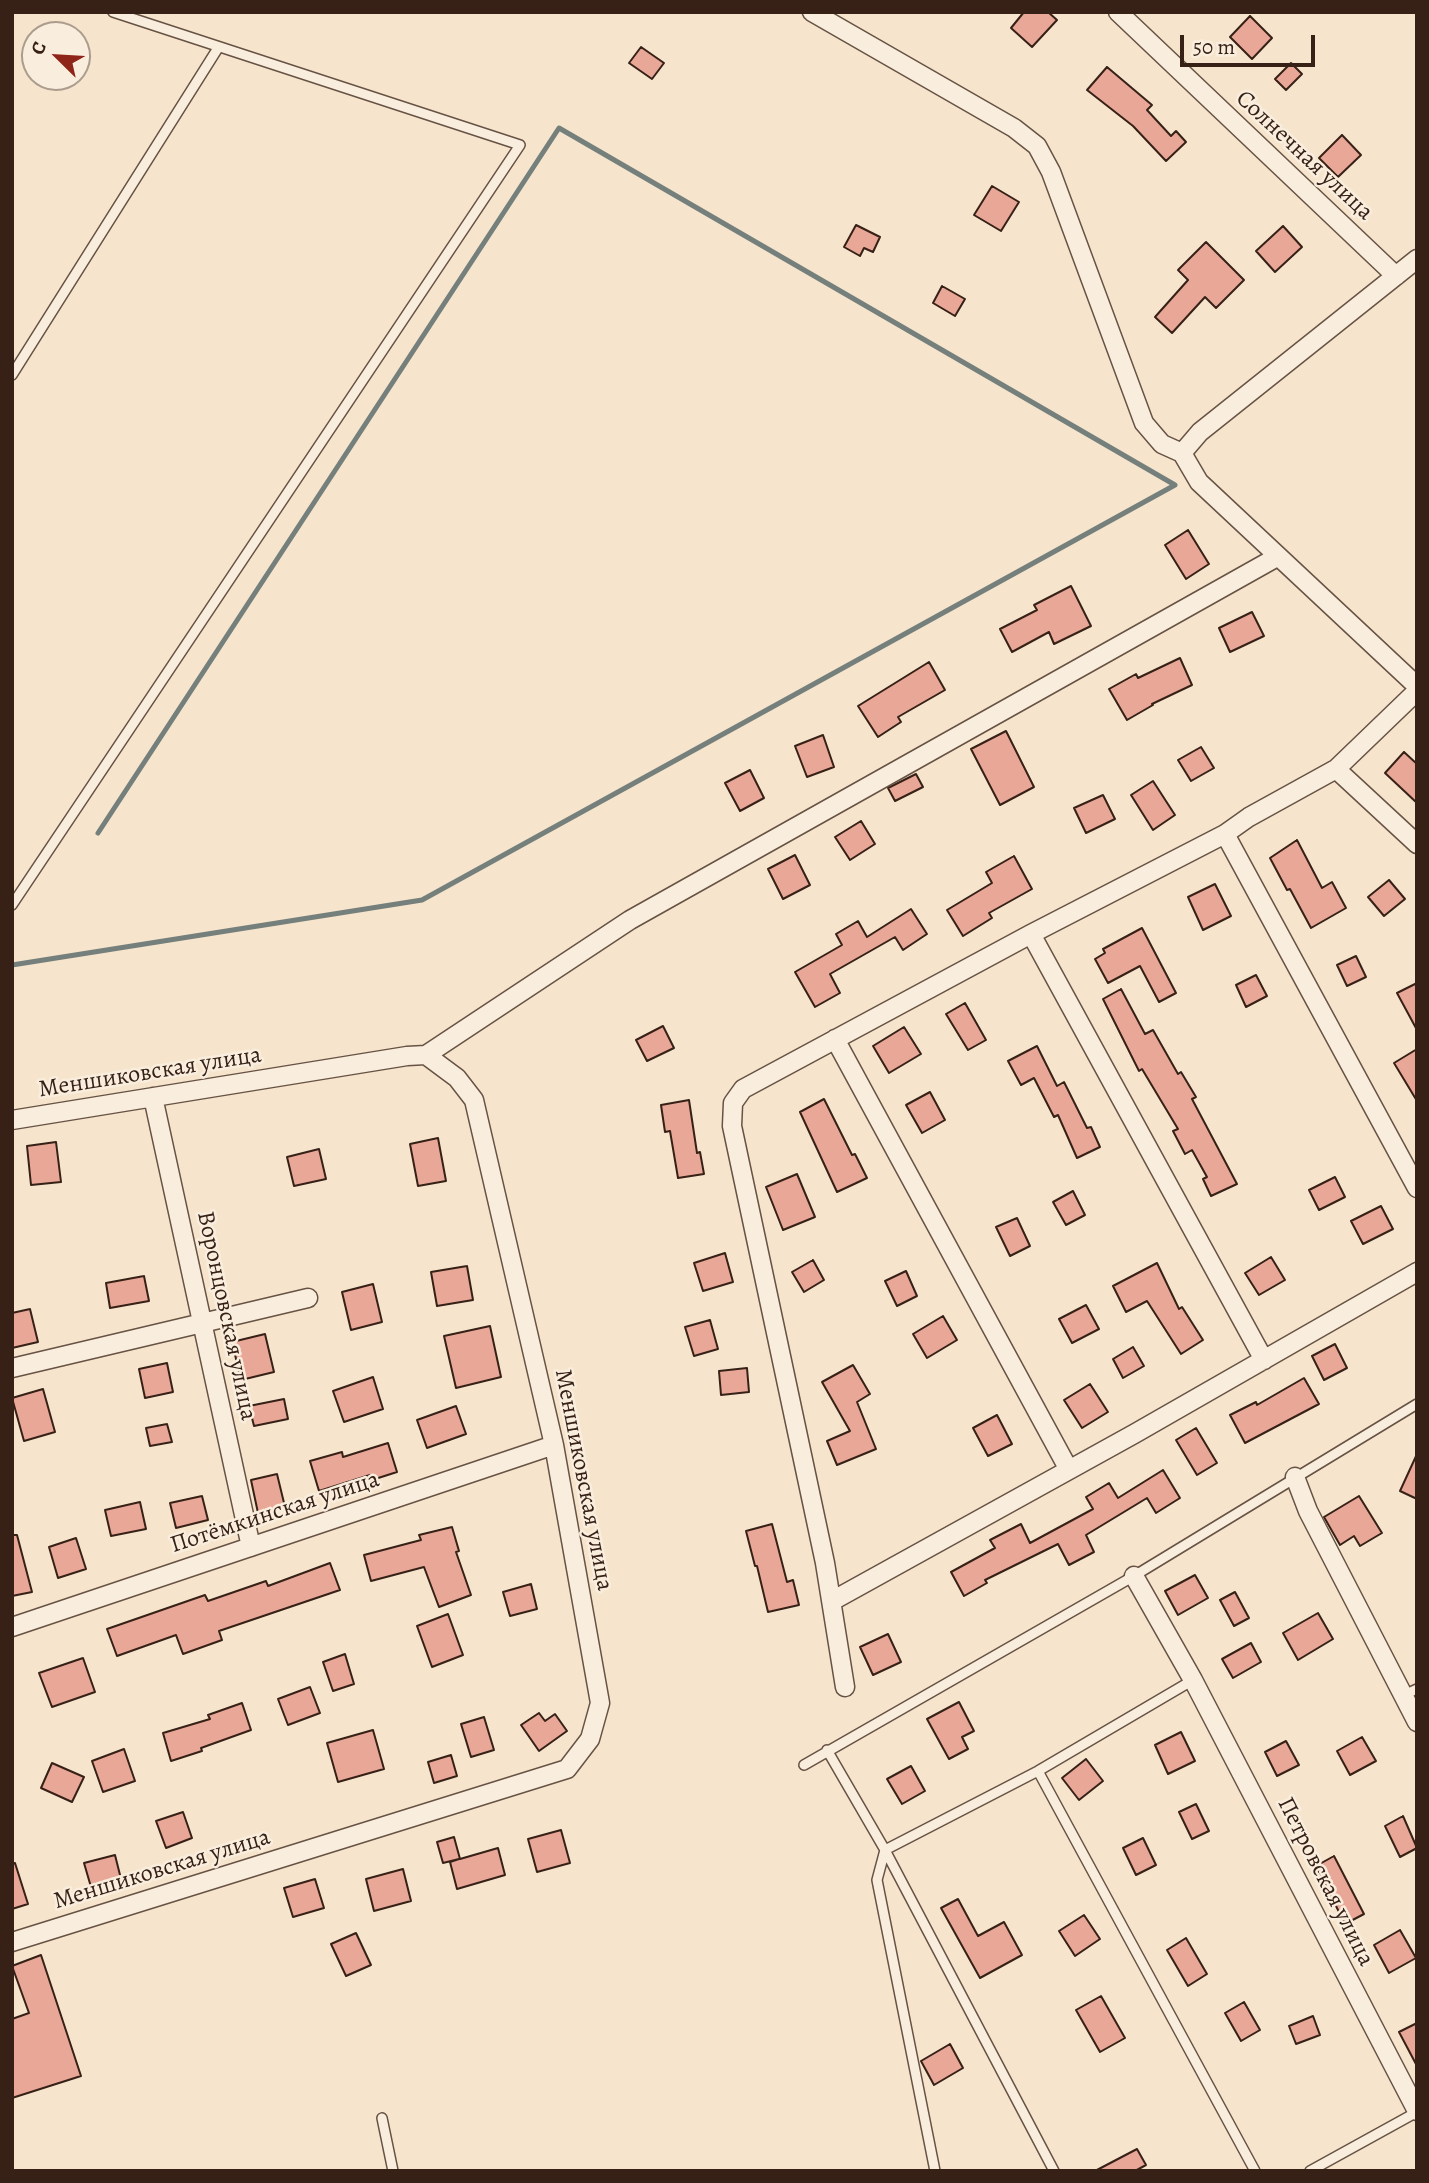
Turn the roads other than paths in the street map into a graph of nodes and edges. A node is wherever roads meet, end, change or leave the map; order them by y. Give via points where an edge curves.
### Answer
1 (113, 12) edge
2 (812, 12) edge
3 (1118, 12) edge
4 (218, 48) junction
5 (1417, 259) edge
6 (1396, 276) junction
7 (12, 376) edge
8 (1182, 453) junction
9 (1277, 557) junction
10 (1417, 688) edge
11 (1336, 769) junction
12 (1225, 834) junction
13 (1417, 844) edge
14 (12, 905) edge
15 (1031, 934) junction
16 (835, 1039) junction
17 (426, 1055) junction
18 (153, 1097) junction
19 (12, 1120) edge
20 (1417, 1188) edge
21 (1417, 1272) edge
22 (308, 1298) dead end
23 (202, 1322) junction
24 (1264, 1360) junction
25 (12, 1368) edge
26 (1417, 1404) edge
27 (554, 1445) junction
28 (1069, 1470) junction
29 (1295, 1477) junction
30 (251, 1547) junction
31 (1134, 1576) junction
32 (831, 1601) junction
33 (12, 1626) edge
34 (1192, 1678) junction
35 (845, 1687) dead end
36 (1410, 1692) edge
37 (1417, 1722) edge
38 (827, 1751) junction
39 (804, 1765) dead end
40 (1038, 1770) junction
41 (886, 1850) junction
42 (12, 1942) edge
43 (1417, 2111) edge
44 (382, 2119) dead end
45 (393, 2171) edge
46 (935, 2171) edge
47 (1054, 2171) edge
48 (1255, 2171) edge
49 (1310, 2171) edge

1 - 4 lane
2 - 8 street via 1037,146 1051,172 1144,423 1161,444
3 - 6 street, Солнечная улица
4 - 7 lane
4 - 14 lane via 520,145
5 - 6 street
6 - 8 street via 1200,432
8 - 9 street via 1199,482
9 - 10 street
9 - 17 street via 631,920
10 - 11 street
11 - 12 street
11 - 13 street
12 - 15 street
12 - 20 street
15 - 16 street
15 - 24 street
16 - 28 street
16 - 32 street via 743,1089 733,1103 732,1126
17 - 18 street, Меншиковская улица
17 - 27 street, Меншиковская улица via 457,1078 474,1100
18 - 19 street, Меншиковская улица
18 - 23 street, Воронцовская улица
21 - 24 street
22 - 23 street
23 - 25 street
23 - 30 street, Воронцовская улица
24 - 28 street
26 - 29 lane
27 - 30 street, Потёмкинская улица
27 - 42 street, Меншиковская улица via 600,1703 590,1739 567,1769
28 - 32 street
29 - 31 lane
29 - 36 street via 1308,1511
30 - 33 street, Потёмкинская улица
31 - 34 street, Петровская улица
31 - 38 lane
32 - 35 street
34 - 40 lane
34 - 43 street, Петровская улица
36 - 37 street
38 - 39 lane
38 - 41 lane
40 - 41 lane
40 - 48 lane
41 - 46 lane via 877,1880
41 - 47 lane
43 - 49 lane
44 - 45 lane

